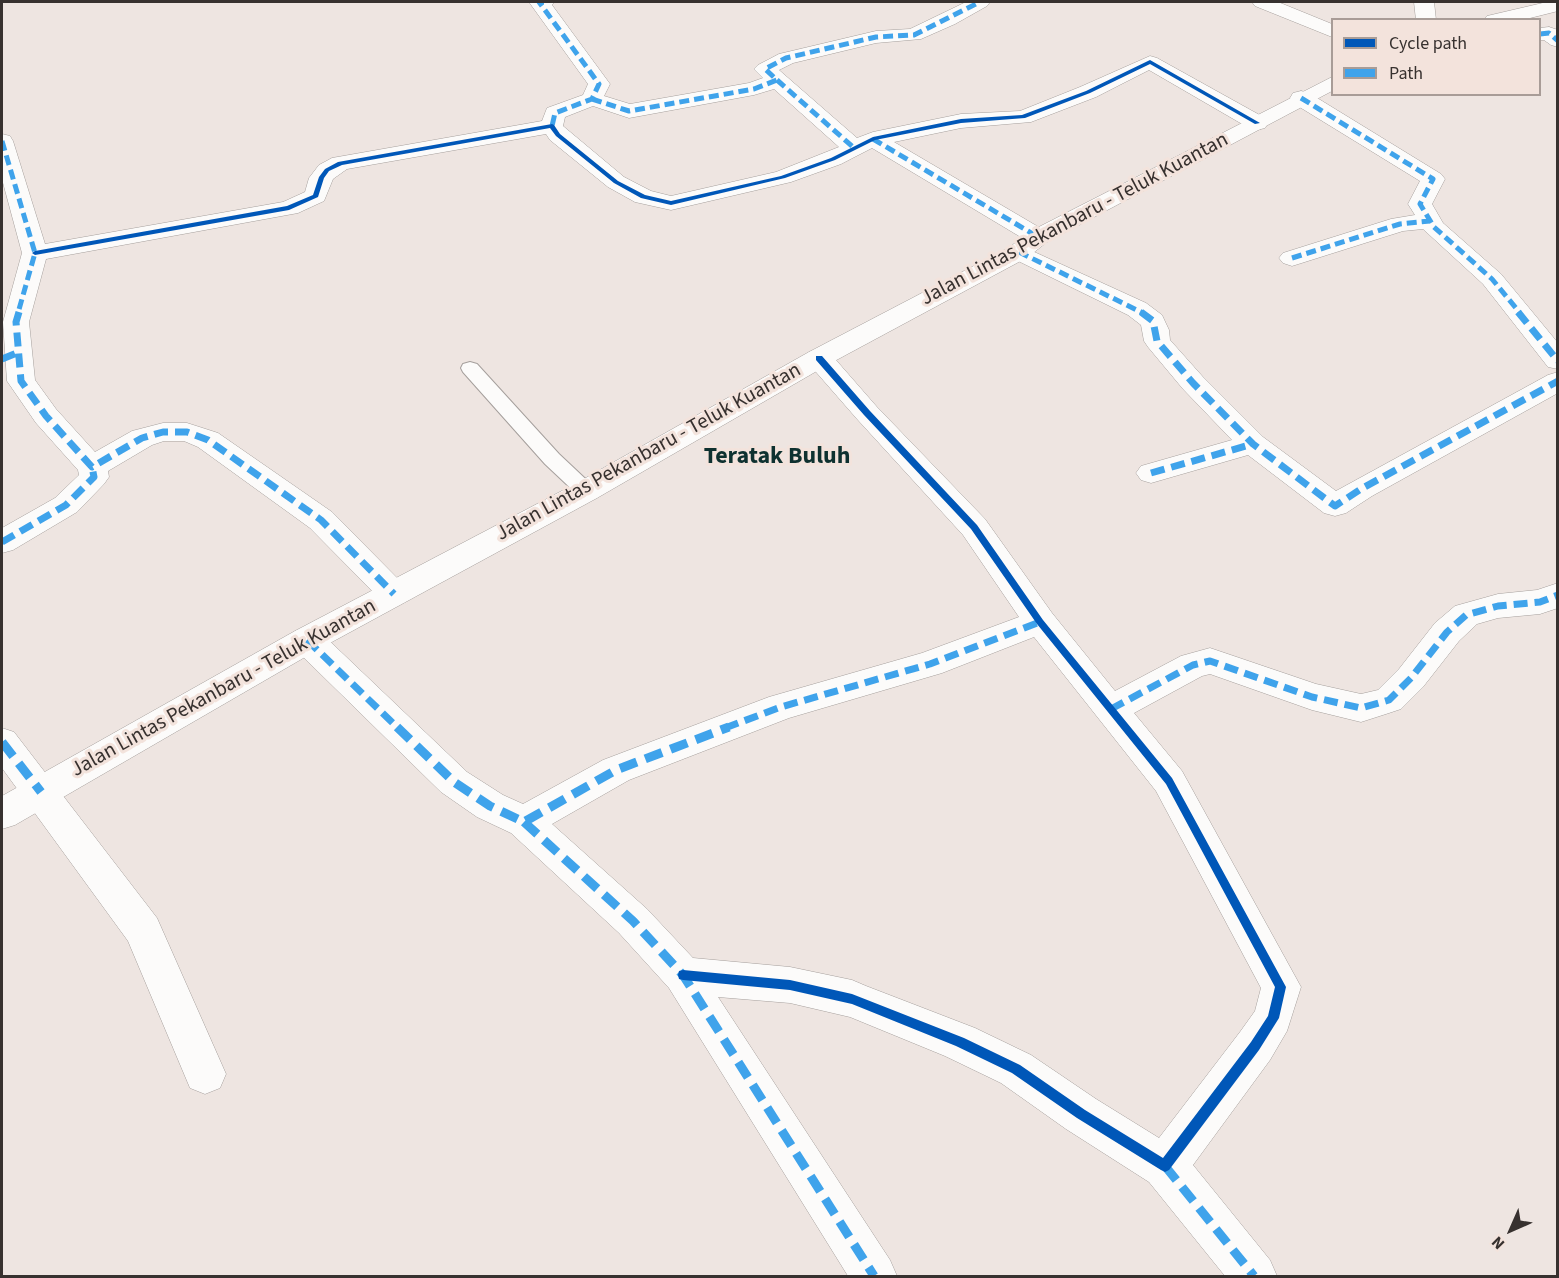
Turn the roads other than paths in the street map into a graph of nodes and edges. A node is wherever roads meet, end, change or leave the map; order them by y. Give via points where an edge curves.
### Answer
1 (541, 2) edge
2 (980, 2) edge
3 (1262, 2) edge
4 (1424, 2) edge
5 (1557, 5) edge
6 (1426, 18) edge
7 (1502, 18) edge
8 (1331, 31) edge
9 (777, 80) junction
10 (1331, 83) edge
11 (1301, 98) junction
12 (592, 99) junction
13 (1257, 123) junction
14 (552, 126) junction
15 (2, 141) edge
16 (863, 143) junction
17 (1430, 220) junction
18 (1028, 244) junction
19 (35, 253) junction
20 (1292, 258) dead end
21 (10, 355) edge
22 (819, 358) junction
23 (1557, 361) edge
24 (470, 368) dead end
25 (1557, 381) edge
26 (1253, 444) junction
27 (92, 467) junction
28 (1150, 473) dead end
29 (586, 491) junction
30 (2, 542) edge
31 (394, 594) junction
32 (1557, 595) edge
33 (1040, 622) junction
34 (307, 640) junction
35 (1111, 709) junction
36 (2, 742) edge
37 (41, 792) junction
38 (2, 814) edge
39 (524, 822) junction
40 (683, 975) junction
41 (205, 1074) dead end
42 (1165, 1166) junction
43 (874, 1276) edge
44 (1254, 1276) edge

1 - 12 main road via 599,84
2 - 9 main road via 914,35 876,37 786,58 765,69
3 - 8 main road
4 - 6 main road
5 - 7 main road
9 - 12 main road via 754,89 639,110 629,111
9 - 16 main road
10 - 11 main road, Jalan Lintas Pekanbaru - Teluk Kuantan
11 - 13 main road, Jalan Lintas Pekanbaru - Teluk Kuantan
11 - 17 main road via 1433,179 1420,204
12 - 14 main road via 555,113
13 - 16 main road via 1150,62 1023,117 961,121
13 - 18 main road, Jalan Lintas Pekanbaru - Teluk Kuantan
14 - 16 main road via 616,182 643,197 670,203 783,177
14 - 19 main road via 340,163 321,178 316,196 289,208
15 - 19 main road
16 - 18 main road
17 - 20 main road via 1400,224
17 - 23 main road via 1492,279
18 - 22 main road, Jalan Lintas Pekanbaru - Teluk Kuantan
18 - 26 main road via 1153,321 1157,341
19 - 21 main road
21 - 27 main road via 21,381 46,416
22 - 29 main road, Jalan Lintas Pekanbaru - Teluk Kuantan
22 - 33 main road via 974,526
24 - 29 lane
25 - 26 main road via 1335,506
26 - 28 main road
27 - 30 main road via 94,477 66,505
27 - 31 main road via 142,438 164,432 187,432 208,440 321,520
29 - 31 main road, Jalan Lintas Pekanbaru - Teluk Kuantan
31 - 34 main road, Jalan Lintas Pekanbaru - Teluk Kuantan
32 - 35 main road via 1540,602 1498,606 1466,615 1389,700 1361,708 1312,697 1210,661 1193,665
33 - 35 main road
33 - 39 main road via 930,664 781,707 616,770
34 - 37 main road, Jalan Lintas Pekanbaru - Teluk Kuantan
34 - 39 main road via 454,782
35 - 42 main road via 1169,781 1281,987 1273,1018 1261,1037
36 - 37 main road
37 - 38 main road, Jalan Lintas Pekanbaru - Teluk Kuantan
37 - 41 main road via 143,930
39 - 40 main road via 633,921
40 - 42 main road via 790,985 863,1003 1016,1069
40 - 43 main road
42 - 44 main road

